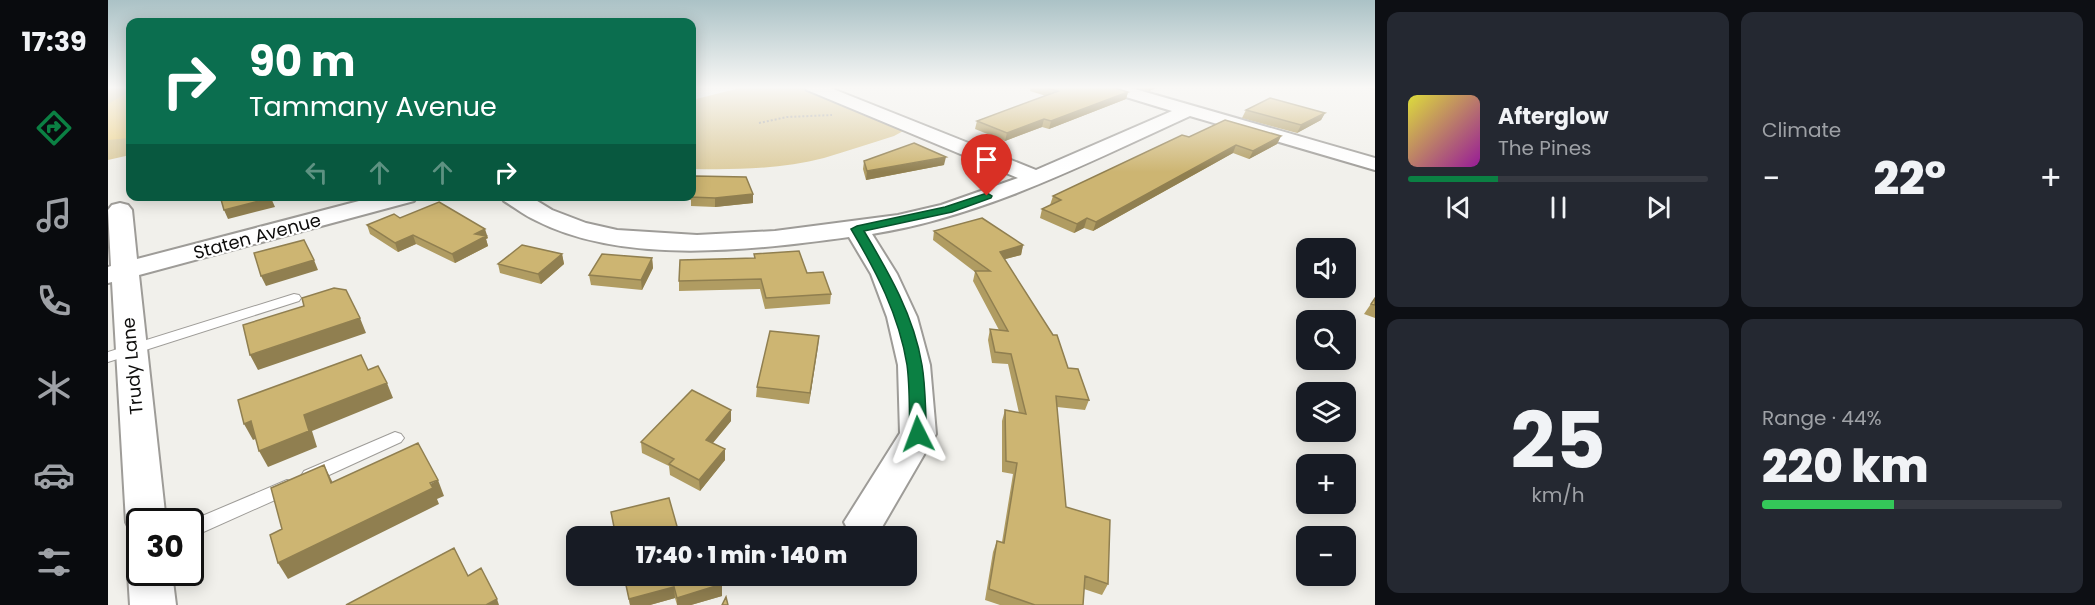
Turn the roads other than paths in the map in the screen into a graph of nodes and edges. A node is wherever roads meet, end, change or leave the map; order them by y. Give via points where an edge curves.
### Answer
1 (883, 115) edge
2 (1176, 115) edge
3 (1206, 115) edge
4 (1375, 164) edge
5 (1035, 177) junction
6 (387, 201) edge
7 (521, 201) edge
8 (120, 210) dead end
9 (857, 229) junction
10 (116, 273) edge
11 (294, 298) dead end
12 (119, 354) edge
13 (395, 438) dead end
14 (144, 508) edge
15 (864, 522) dead end
16 (204, 524) edge
17 (151, 586) edge
18 (153, 605) edge

1 - 5 street
2 - 5 street
3 - 4 street
5 - 9 street via 948,210
6 - 10 street, Staten Avenue
7 - 9 street via 563,224 662,242 739,242
8 - 10 street, Trudy Lane
9 - 15 street via 884,274 902,317 914,365 918,434
10 - 12 street, Trudy Lane
11 - 12 lane
12 - 14 street, Trudy Lane
13 - 16 lane
17 - 18 street

